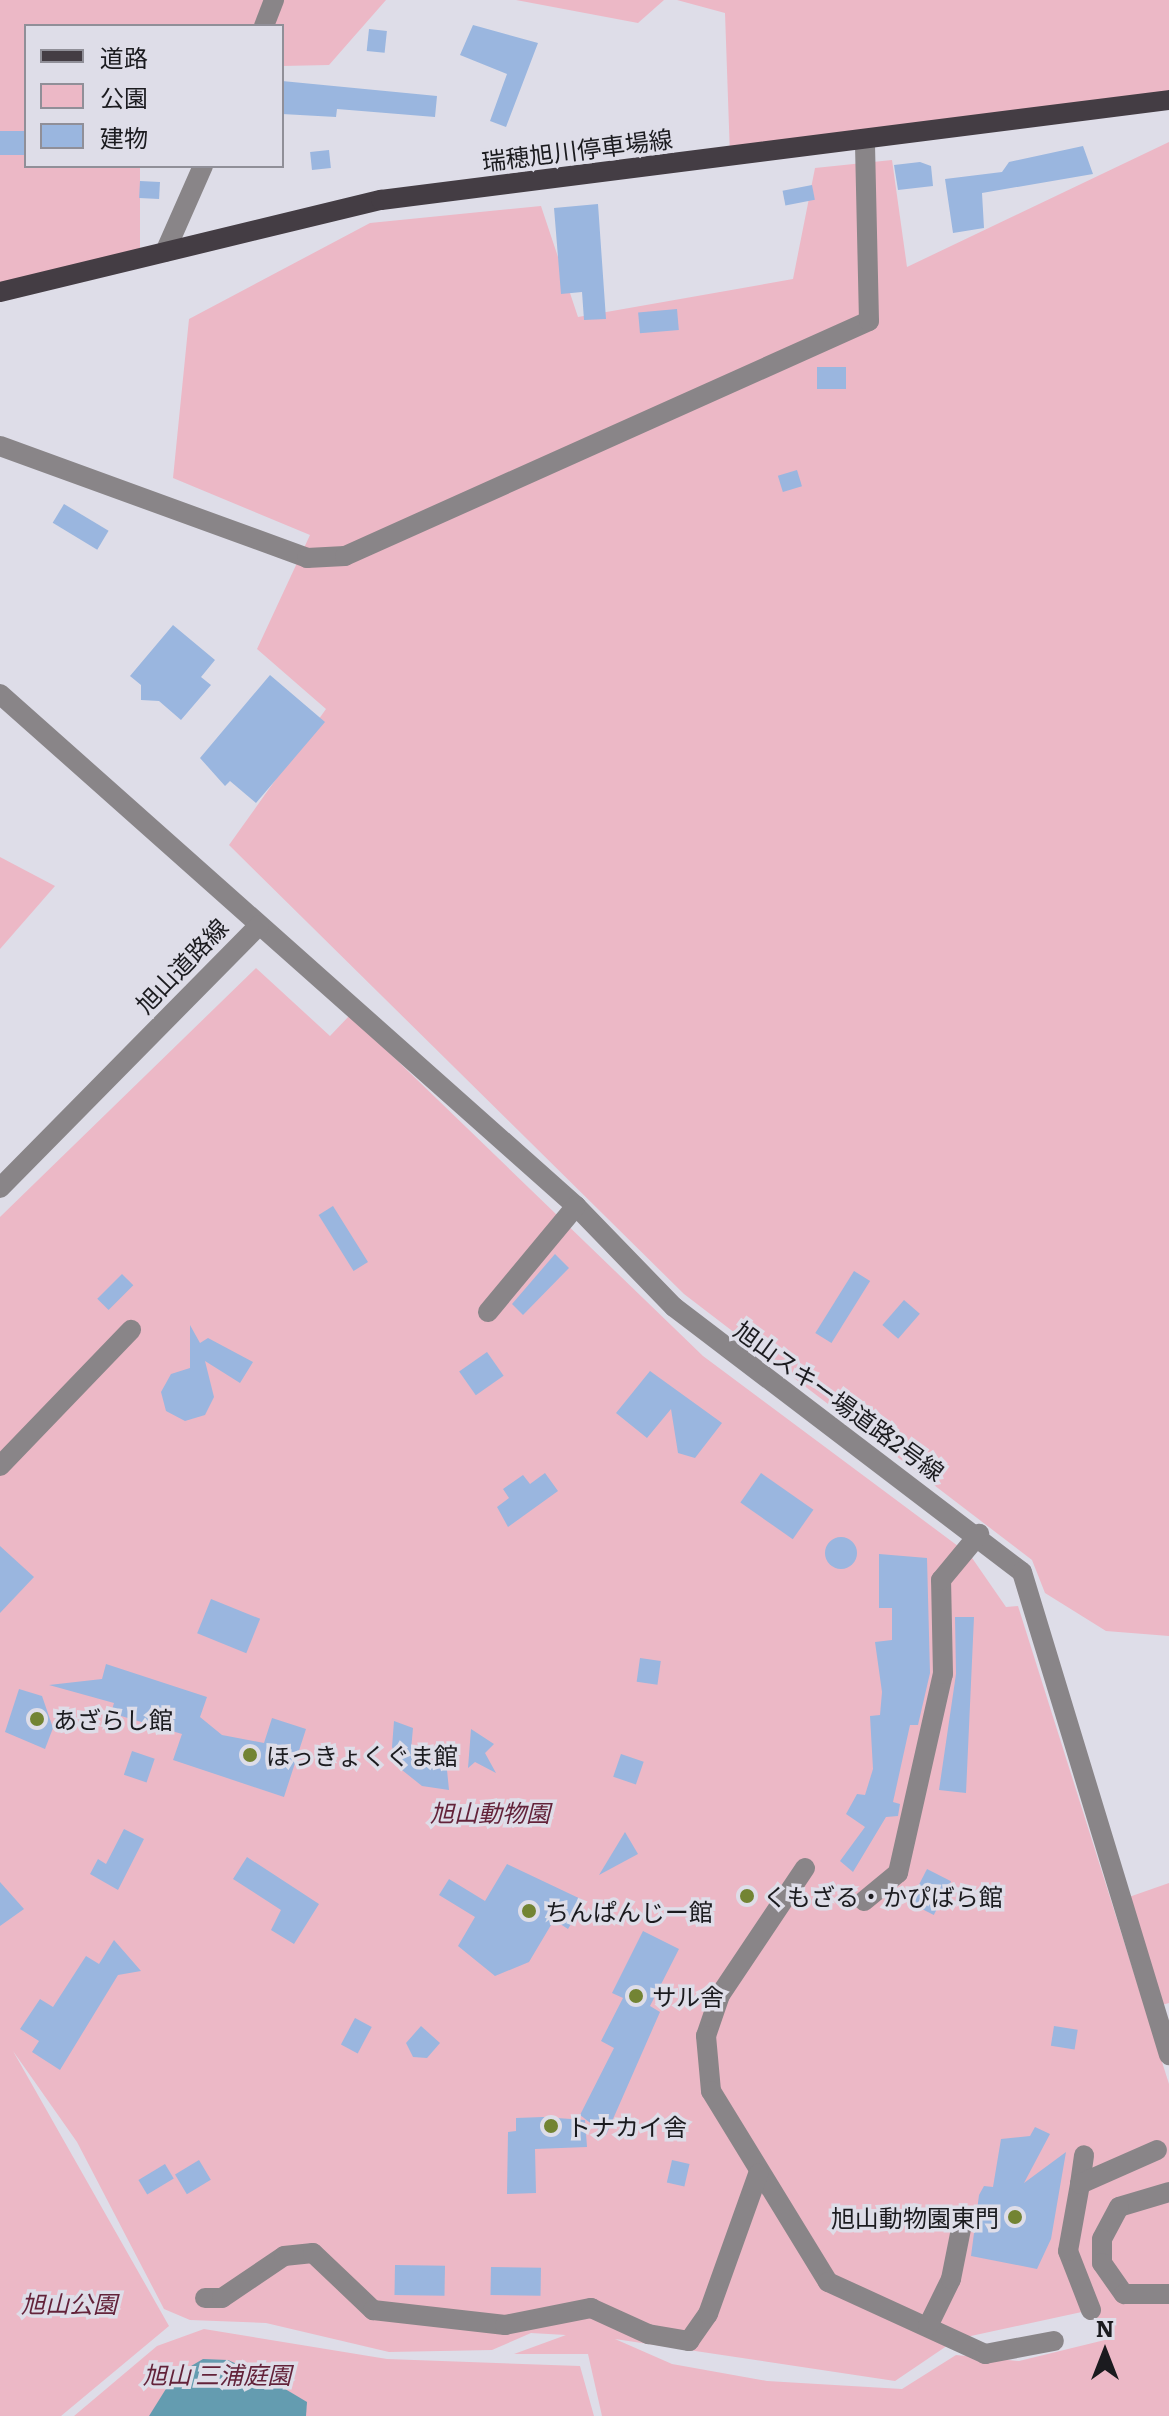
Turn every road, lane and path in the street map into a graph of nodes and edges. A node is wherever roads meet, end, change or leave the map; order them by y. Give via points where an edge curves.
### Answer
1 (274, 0) edge
2 (265, 24) edge
3 (1169, 100) edge
4 (865, 139) junction
5 (202, 168) edge
6 (165, 252) junction
7 (0, 292) edge
8 (0, 446) edge
9 (0, 694) edge
10 (259, 925) junction
11 (0, 1188) edge
12 (576, 1206) junction
13 (488, 1312) dead end
14 (131, 1330) dead end
15 (0, 1466) edge
16 (979, 1534) junction
17 (805, 1868) dead end
18 (864, 1901) dead end
19 (1169, 2055) edge
20 (1157, 2150) dead end
21 (1084, 2155) dead end
22 (758, 2174) junction
23 (1080, 2184) junction
24 (1169, 2192) edge
25 (963, 2219) dead end
26 (1169, 2294) edge
27 (205, 2298) dead end
28 (1091, 2310) dead end
29 (928, 2326) junction
30 (1054, 2341) dead end

1 - 2 street
3 - 4 main road, 瑞穂旭川停車場線
4 - 6 main road, 瑞穂旭川停車場線 via 381,200
4 - 8 street via 869,321 345,556 307,558
5 - 6 street
6 - 7 main road, 瑞穂旭川停車場線
9 - 10 street, 旭山道路線
10 - 11 street, 旭山道路線
10 - 12 street, 旭山スキー場道路2号線
12 - 13 street
12 - 16 street, 旭山スキー場道路2号線 via 686,1317 782,1395
14 - 15 street
16 - 18 street via 941,1580 943,1674 898,1873
16 - 19 street, 旭山スキー場道路2号線 via 1022,1572
17 - 22 street via 727,1983 706,2036 711,2091
20 - 23 street
21 - 23 street
22 - 27 street via 708,2314 689,2341 648,2334 591,2308 505,2325 373,2310 313,2253 284,2256 222,2298
22 - 29 street via 828,2282
23 - 28 street via 1059,2254
24 - 26 street via 1119,2207 1102,2239 1102,2263 1124,2294
25 - 29 street via 951,2279
29 - 30 street via 985,2354

